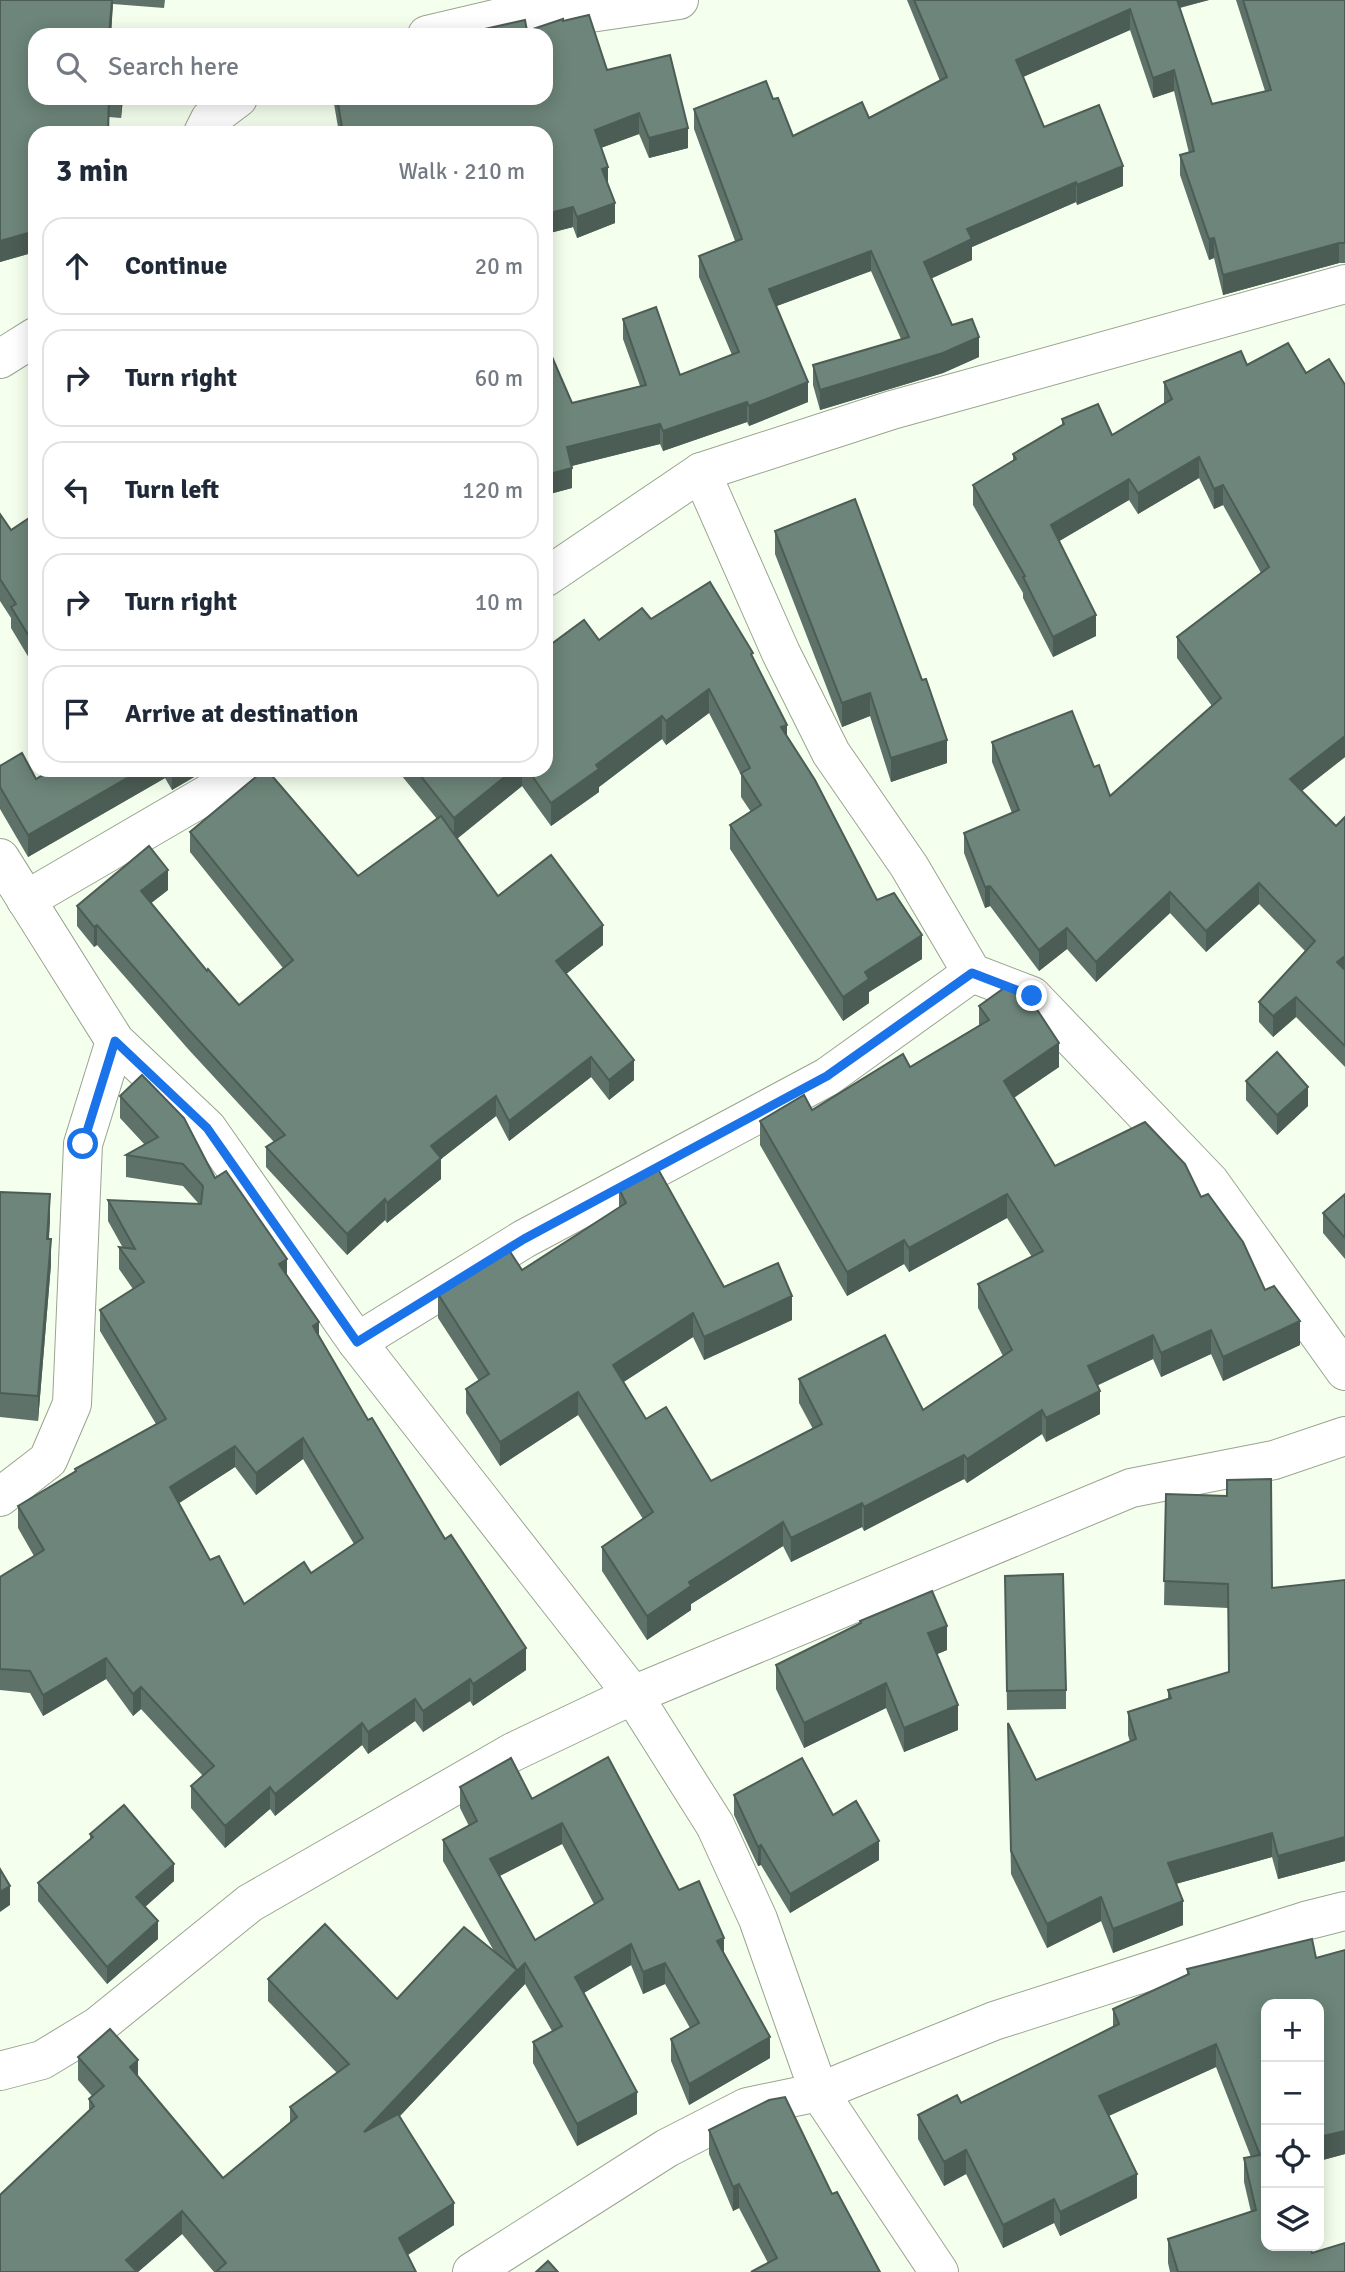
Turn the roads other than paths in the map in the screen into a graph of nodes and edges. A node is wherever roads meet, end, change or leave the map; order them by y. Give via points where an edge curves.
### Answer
1 (679, 0) edge
2 (457, 28) edge
3 (229, 105) edge
4 (206, 126) edge
5 (1345, 284) edge
6 (28, 341) edge
7 (0, 359) edge
8 (701, 472) junction
9 (553, 572) edge
10 (237, 777) edge
11 (0, 858) edge
12 (26, 900) junction
13 (972, 973) junction
14 (115, 1041) junction
15 (357, 1342) junction
16 (1345, 1371) edge
17 (1345, 1436) edge
18 (0, 1497) edge
19 (633, 1695) junction
20 (1345, 1911) edge
21 (0, 2071) edge
22 (819, 2092) junction
23 (472, 2272) edge
24 (939, 2272) edge

1 - 2 street via 563,17 499,18
3 - 4 street
5 - 8 street via 892,410
6 - 7 street
8 - 9 street
8 - 13 street via 781,653 831,752 909,866
10 - 12 street
11 - 12 street
12 - 14 street
13 - 15 street via 827,1076 524,1239
13 - 16 street via 1032,996 1210,1182
14 - 15 street via 207,1128
14 - 18 street via 83,1144 72,1404 48,1460
15 - 19 street
17 - 19 street via 1274,1460 1131,1488
19 - 21 street via 513,1752 250,1903 98,2026 42,2060
19 - 22 street via 720,1837 758,1919
20 - 22 street via 993,2021
22 - 23 street via 747,2107 667,2148
22 - 24 street

